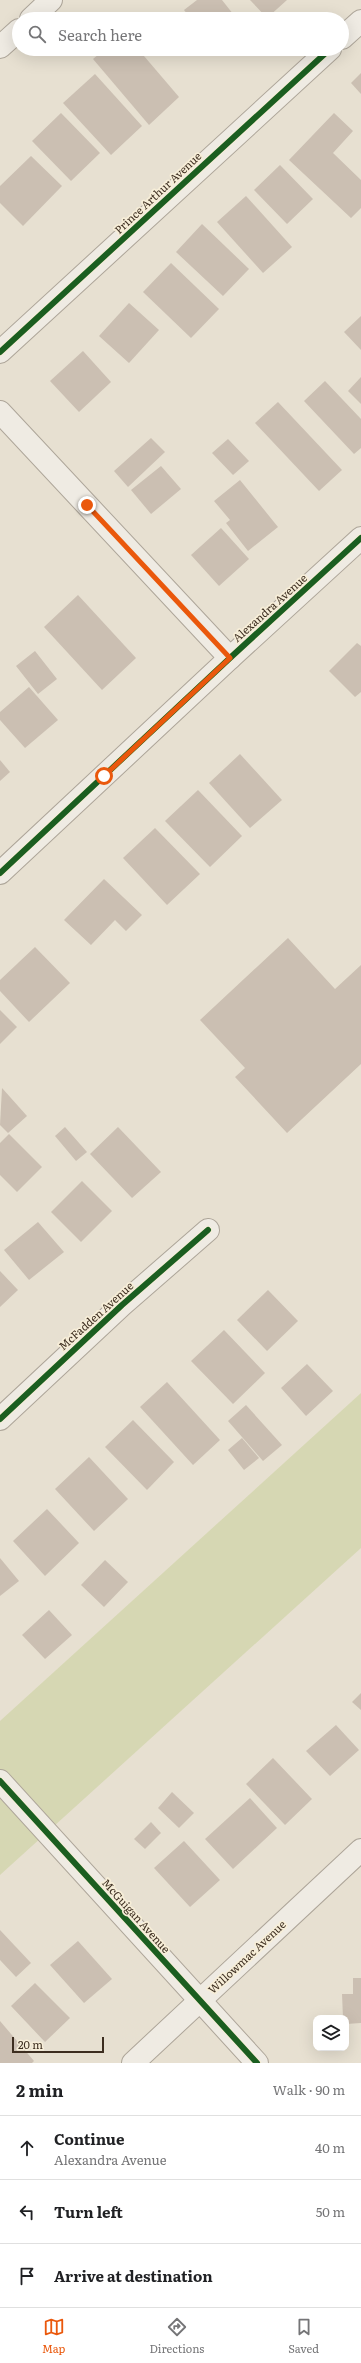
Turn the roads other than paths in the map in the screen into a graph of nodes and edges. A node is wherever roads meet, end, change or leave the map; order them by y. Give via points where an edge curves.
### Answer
1 (51, 0) edge
2 (38, 12) edge
3 (361, 21) edge
4 (349, 32) edge
5 (12, 36) edge
6 (0, 47) edge
7 (322, 56) edge
8 (0, 352) edge
9 (0, 412) edge
10 (361, 538) edge
11 (230, 658) junction
12 (0, 873) edge
13 (208, 1230) dead end
14 (0, 1419) edge
15 (0, 1782) edge
16 (361, 1850) edge
17 (199, 2001) junction
18 (133, 2063) edge
19 (257, 2063) edge

1 - 2 street
3 - 4 street
5 - 6 street
7 - 8 street, Prince Arthur Avenue
9 - 11 street
10 - 11 street, Alexandra Avenue
11 - 12 street, Alexandra Avenue
13 - 14 street, McFadden Avenue via 122,1305
15 - 17 street, McGuigan Avenue
16 - 17 street, Willowmac Avenue
17 - 18 street, Willowmac Avenue
17 - 19 street, McGuigan Avenue

